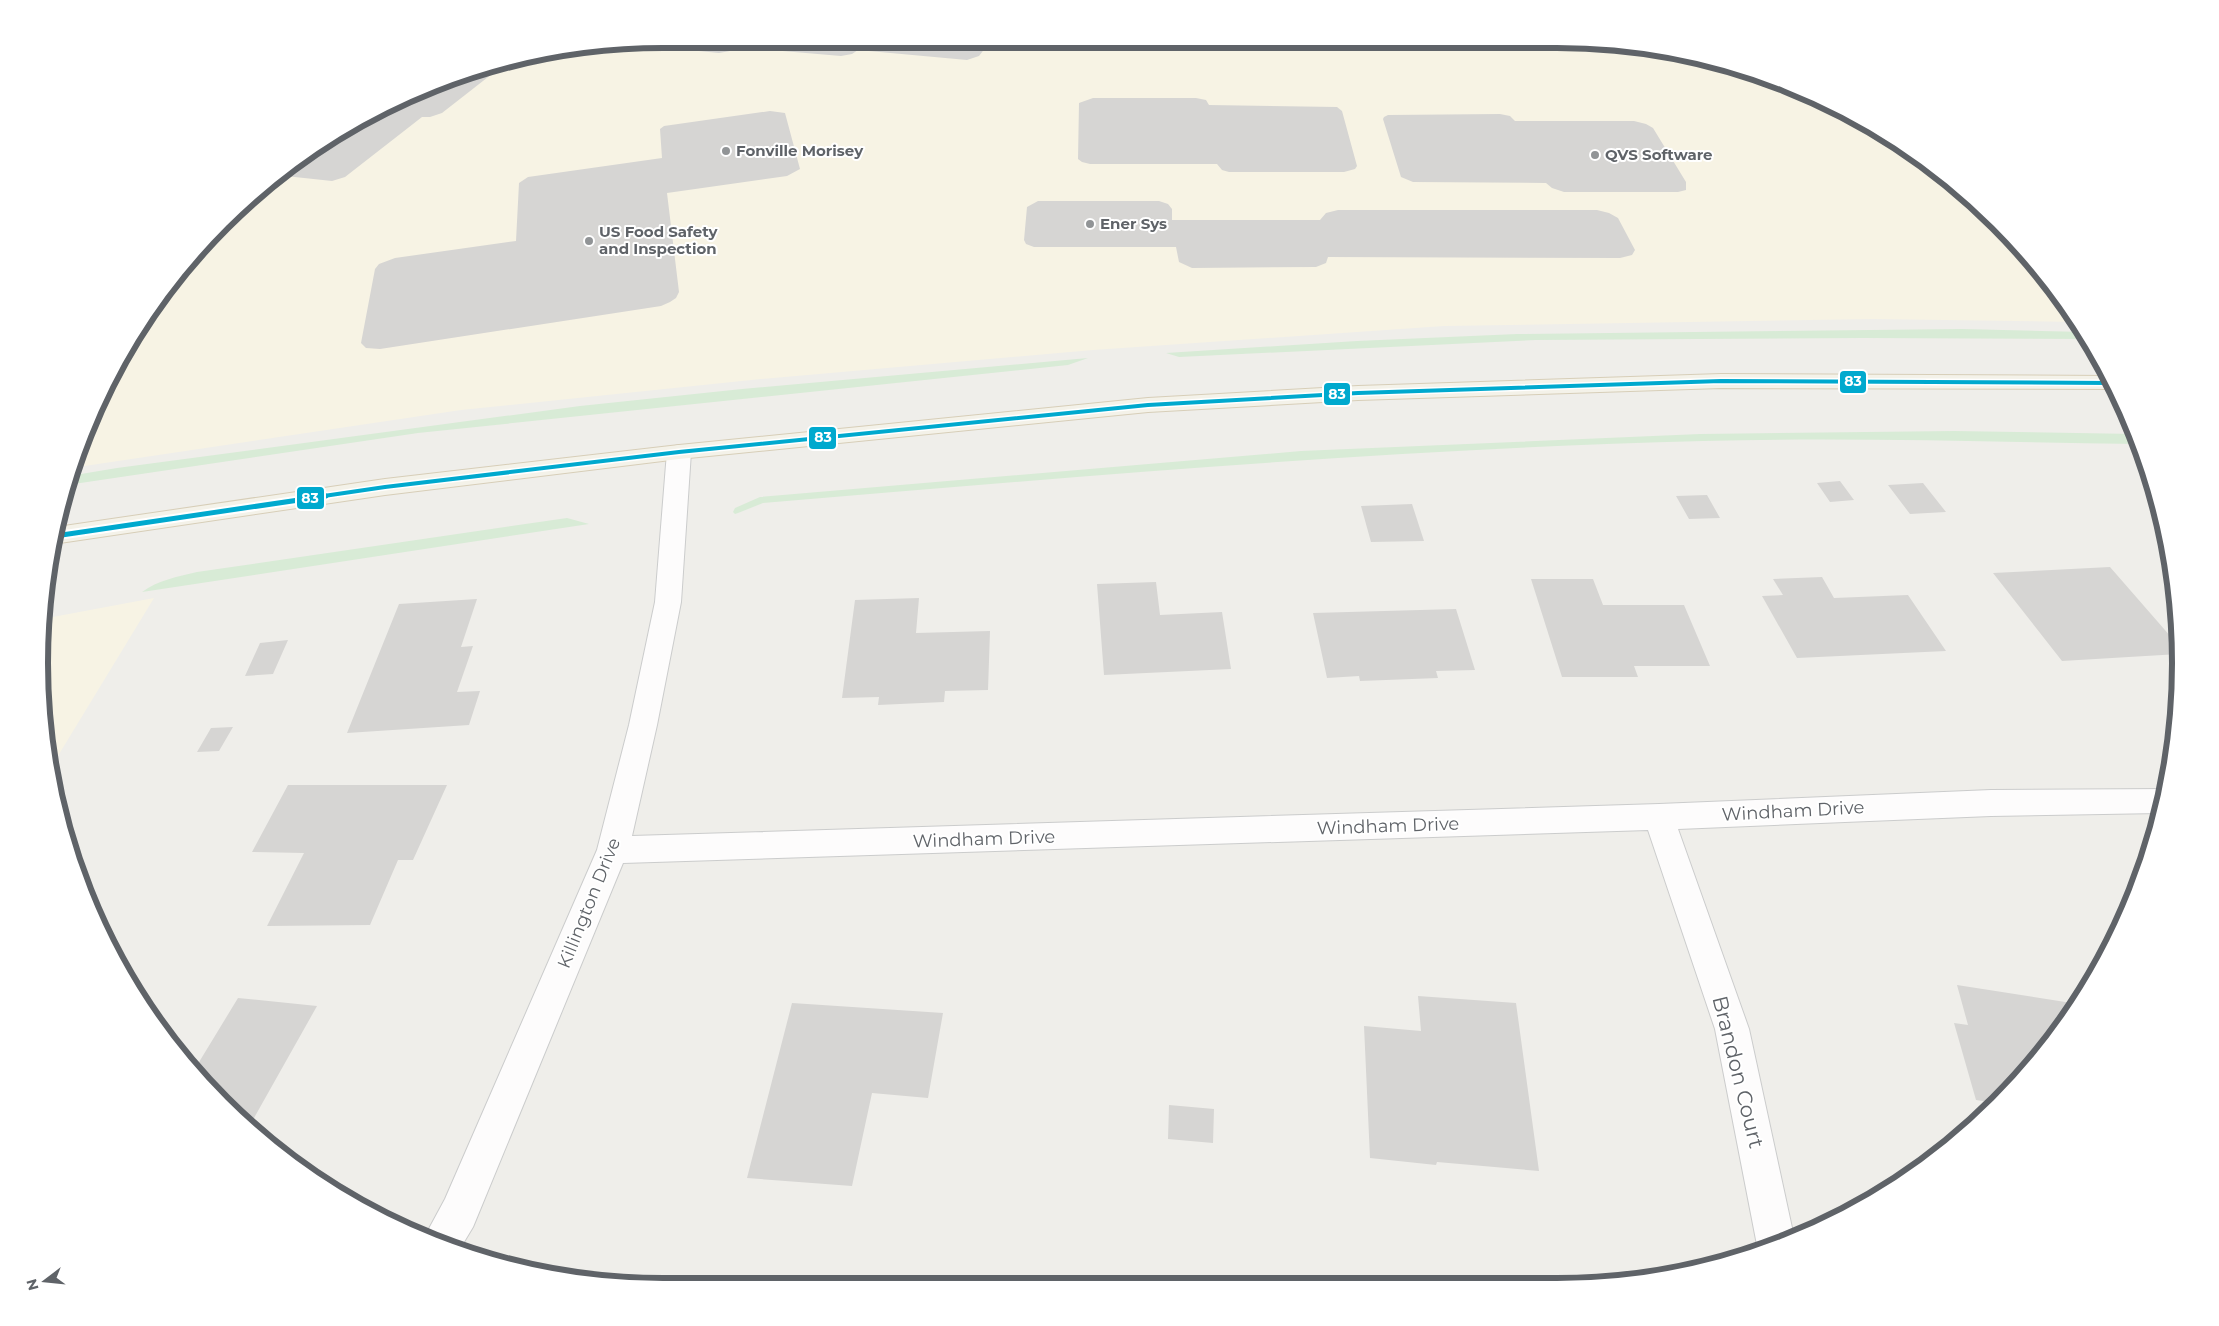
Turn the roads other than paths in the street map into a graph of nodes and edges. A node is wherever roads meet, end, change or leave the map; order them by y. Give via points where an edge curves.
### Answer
1 (2104, 383) edge
2 (679, 452) junction
3 (61, 535) edge
4 (2156, 800) edge
5 (1659, 817) junction
6 (613, 850) junction
7 (444, 1238) edge
8 (1774, 1238) edge

1 - 2 main road via 1721,381 1358,393 1148,406
2 - 3 main road via 385,487
2 - 6 street, Killington Drive via 668,602
4 - 5 street, Windham Drive via 1991,803
5 - 6 street, Windham Drive
5 - 8 street, Brandon Court via 1732,1029
6 - 7 street, Killington Drive via 459,1213

